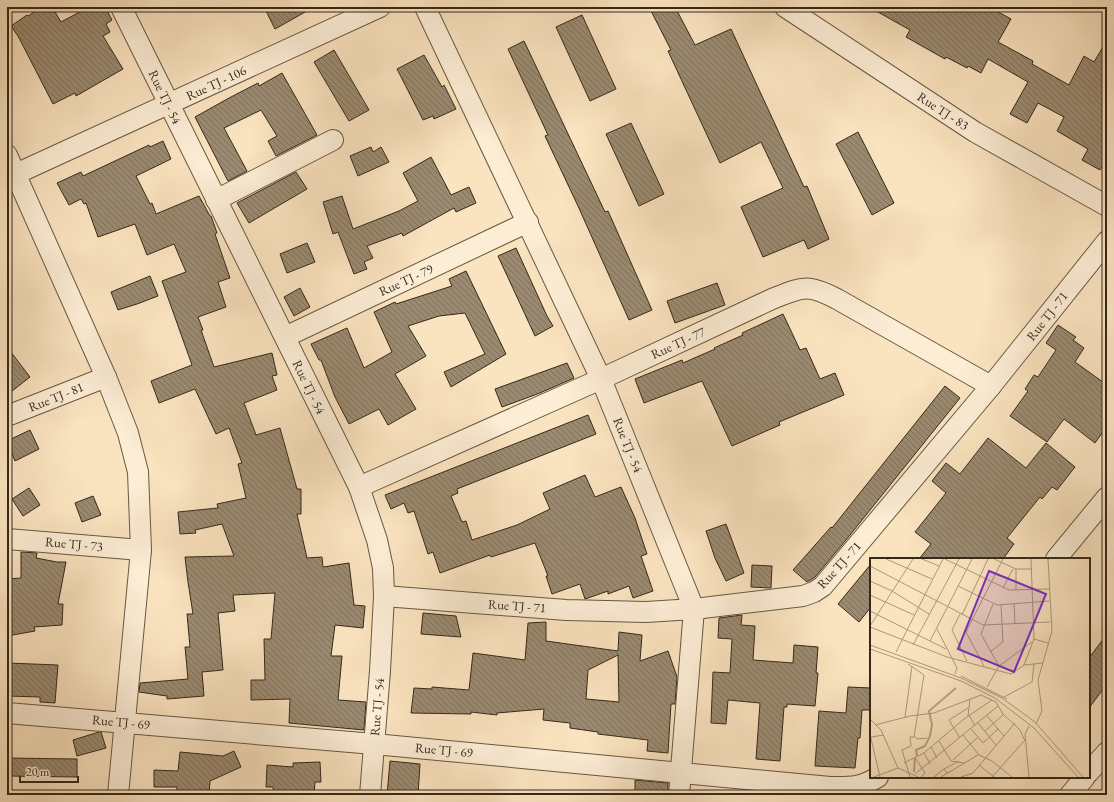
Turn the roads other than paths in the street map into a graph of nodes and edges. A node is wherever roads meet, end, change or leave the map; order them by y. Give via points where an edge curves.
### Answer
1 (121, 7) edge
2 (380, 7) edge
3 (425, 7) edge
4 (785, 7) edge
5 (169, 105) junction
6 (334, 140) dead end
7 (7, 155) edge
8 (12, 176) edge
9 (216, 200) junction
10 (1107, 206) edge
11 (528, 222) junction
12 (1107, 241) edge
13 (284, 337) junction
14 (106, 377) junction
15 (601, 379) junction
16 (991, 386) junction
17 (7, 416) edge
18 (359, 487) junction
19 (1107, 497) edge
20 (7, 539) edge
21 (141, 550) junction
22 (1057, 558) edge
23 (384, 596) junction
24 (694, 609) junction
25 (7, 713) edge
26 (125, 722) junction
27 (374, 744) junction
28 (1107, 752) edge
29 (1090, 771) edge
30 (681, 772) junction
31 (876, 778) edge
32 (1084, 778) edge
33 (118, 795) edge
34 (370, 795) edge
35 (679, 795) edge
36 (1070, 795) edge

1 - 5 street, Rue TJ - 54
2 - 5 street, Rue TJ - 106
3 - 11 street, Rue TJ - 54
4 - 10 street, Rue TJ - 83 via 975,132
5 - 8 street, Rue TJ - 106
5 - 9 street, Rue TJ - 54
6 - 9 street
7 - 8 street
8 - 14 street
9 - 13 street, Rue TJ - 54
11 - 13 street, Rue TJ - 79
11 - 15 street, Rue TJ - 54
12 - 16 street, Rue TJ - 71
13 - 18 street, Rue TJ - 54
14 - 17 street, Rue TJ - 81
14 - 21 street via 128,433 138,472
15 - 16 street, Rue TJ - 77 via 772,299 794,290 808,288 826,293
15 - 18 street, Rue TJ - 77
15 - 24 street, Rue TJ - 54
16 - 24 street, Rue TJ - 71 via 823,586 803,596
18 - 23 street, Rue TJ - 54 via 377,540 383,568
19 - 22 street
20 - 21 street, Rue TJ - 73
21 - 26 street
23 - 24 street, Rue TJ - 71 via 566,610 646,612
23 - 27 street, Rue TJ - 54
24 - 30 street, Rue TJ - 54
25 - 26 street, Rue TJ - 69
26 - 27 street, Rue TJ - 69
26 - 33 street
27 - 30 street, Rue TJ - 69
27 - 34 street, Rue TJ - 54
28 - 29 street
30 - 31 street, Rue TJ - 69 via 830,787 862,785
30 - 35 street, Rue TJ - 54
32 - 36 street

